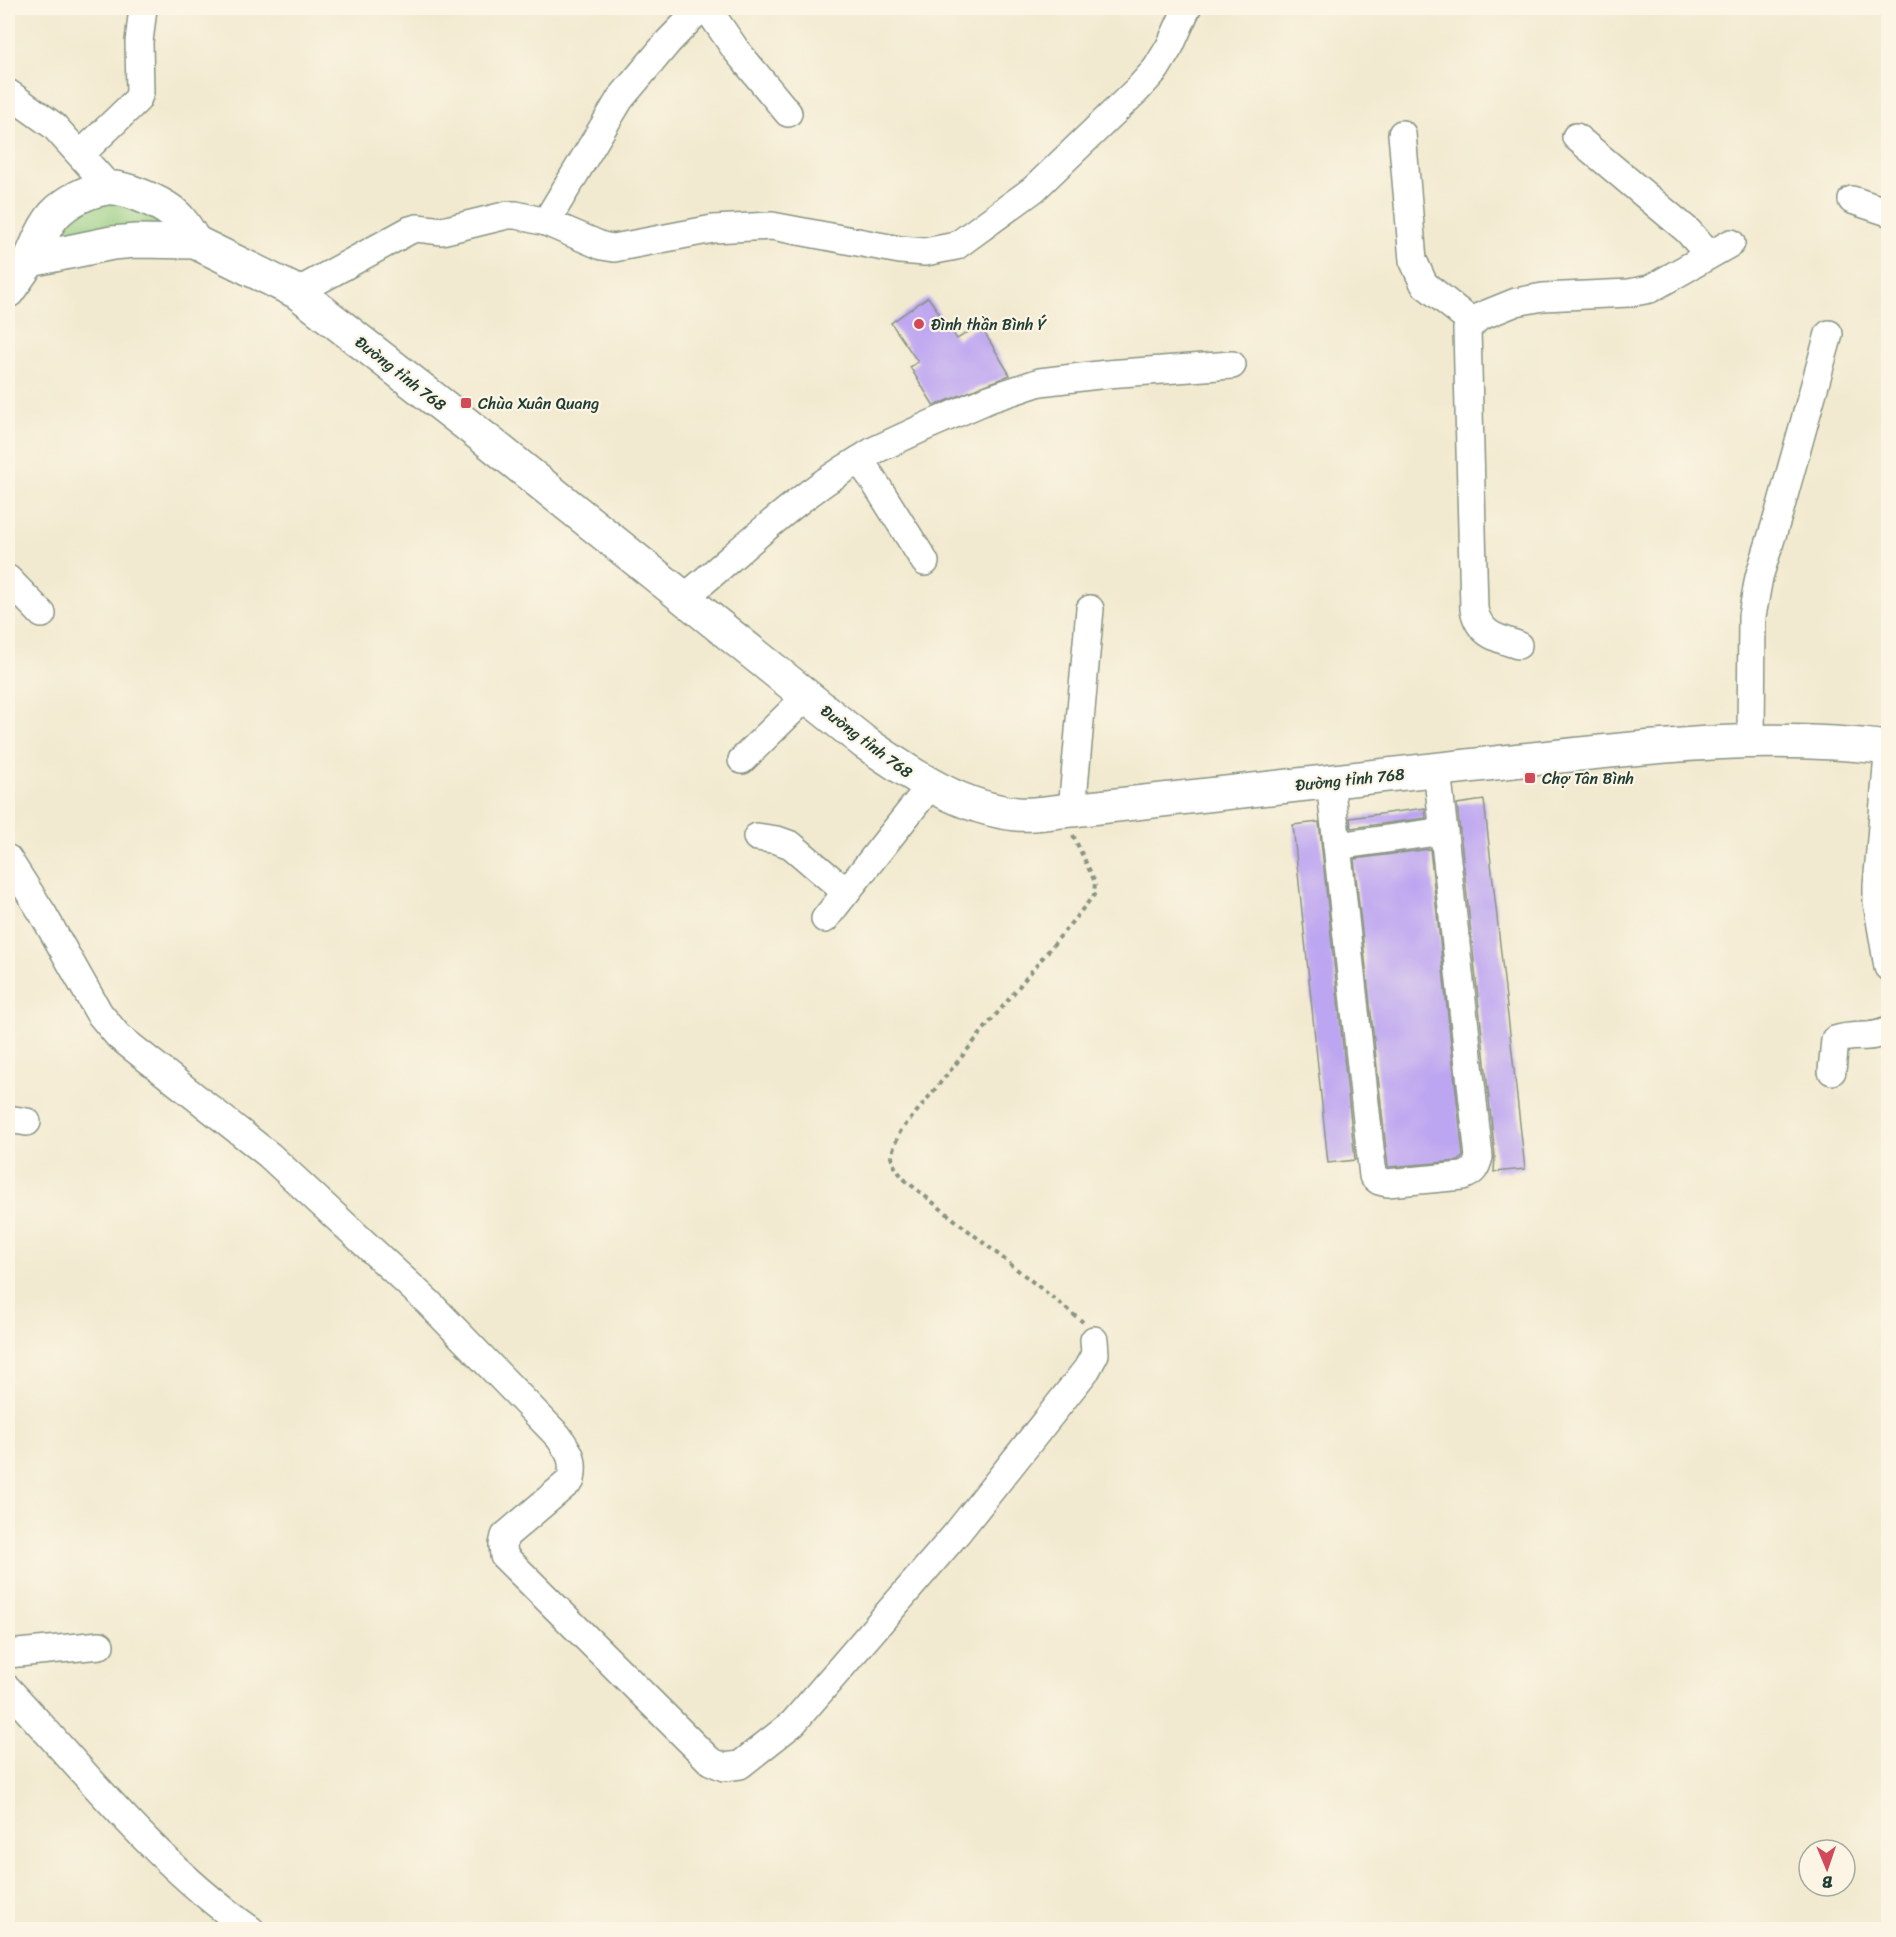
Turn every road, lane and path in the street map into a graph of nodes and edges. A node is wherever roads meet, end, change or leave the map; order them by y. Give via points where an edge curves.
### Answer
1 (143, 8) edge
2 (706, 8) edge
3 (1187, 8) edge
4 (8, 93) edge
5 (788, 113) dead end
6 (1402, 135) dead end
7 (1576, 137) dead end
8 (81, 154) junction
9 (109, 187) junction
10 (1852, 200) dead end
11 (1888, 212) edge
12 (546, 222) junction
13 (195, 242) junction
14 (30, 260) junction
15 (8, 291) edge
16 (297, 292) junction
17 (1472, 322) junction
18 (1829, 334) dead end
19 (1232, 365) dead end
20 (858, 460) junction
21 (925, 562) dead end
22 (8, 579) edge
23 (684, 598) junction
24 (1090, 609) dead end
25 (42, 614) dead end
26 (1518, 645) dead end
27 (807, 696) junction
28 (1751, 741) junction
29 (1888, 748) edge
30 (1888, 755) edge
31 (742, 760) dead end
32 (1437, 769) junction
33 (1330, 781) junction
34 (930, 786) junction
35 (1067, 811) junction
36 (1444, 831) junction
37 (757, 837) dead end
38 (1337, 846) junction
39 (8, 859) edge
40 (846, 892) junction
41 (825, 919) dead end
42 (1888, 967) edge
43 (1888, 1031) edge
44 (1832, 1071) dead end
45 (1094, 1340) joint
46 (100, 1644) dead end
47 (8, 1654) edge
48 (8, 1689) edge
49 (251, 1929) edge

1 - 8 street via 139,34 140,93
2 - 5 street
2 - 12 street via 668,42 620,99
3 - 12 street via 1170,46 1144,82 1034,189 956,246 925,252 900,250 772,226 713,229 614,248
4 - 8 street via 54,126
6 - 17 street via 1413,260 1424,284
7 - 17 street via 1689,231 1720,249 1642,292 1543,297 1516,302
8 - 9 street
9 - 13 main road via 148,198 171,212
9 - 14 main road via 86,194 55,214
10 - 11 street
12 - 16 street via 508,215 442,231 417,228
13 - 14 main road, Đường tỉnh 768 via 112,243
13 - 16 main road, Đường tỉnh 768
14 - 15 main road
16 - 23 main road, Đường tỉnh 768
17 - 26 street via 1467,328 1474,609 1478,624 1490,635
18 - 28 street via 1759,577 1752,616
19 - 20 street via 1040,382 988,399
20 - 21 street
20 - 23 street via 789,508
22 - 25 street
23 - 27 main road, Đường tỉnh 768
24 - 35 street
27 - 31 street
27 - 34 main road, Đường tỉnh 768 via 864,742
28 - 29 main road, Đường tỉnh 768 via 1851,743
28 - 32 main road, Đường tỉnh 768 via 1632,748
30 - 42 street via 1877,886
32 - 33 main road, Đường tỉnh 768
32 - 36 street
33 - 35 main road, Đường tỉnh 768
33 - 38 street
34 - 35 main road, Đường tỉnh 768 via 984,808 1018,814
34 - 40 street
35 - 45 path via 1095,882 1094,895 900,1132 892,1150 893,1167 906,1181 1085,1323
36 - 38 street
36 - 38 street via 1479,1157 1472,1173 1463,1176 1387,1182 1373,1176
37 - 40 street via 791,845
39 - 45 street via 99,1013 118,1036 269,1155 428,1302 558,1436 571,1455 571,1480 505,1536 504,1557 710,1761 724,1767 740,1765 793,1723 957,1533 1080,1378 1095,1354
40 - 41 street
43 - 44 street via 1876,1037 1846,1036 1835,1040
46 - 47 street
48 - 49 street via 139,1833 221,1908

